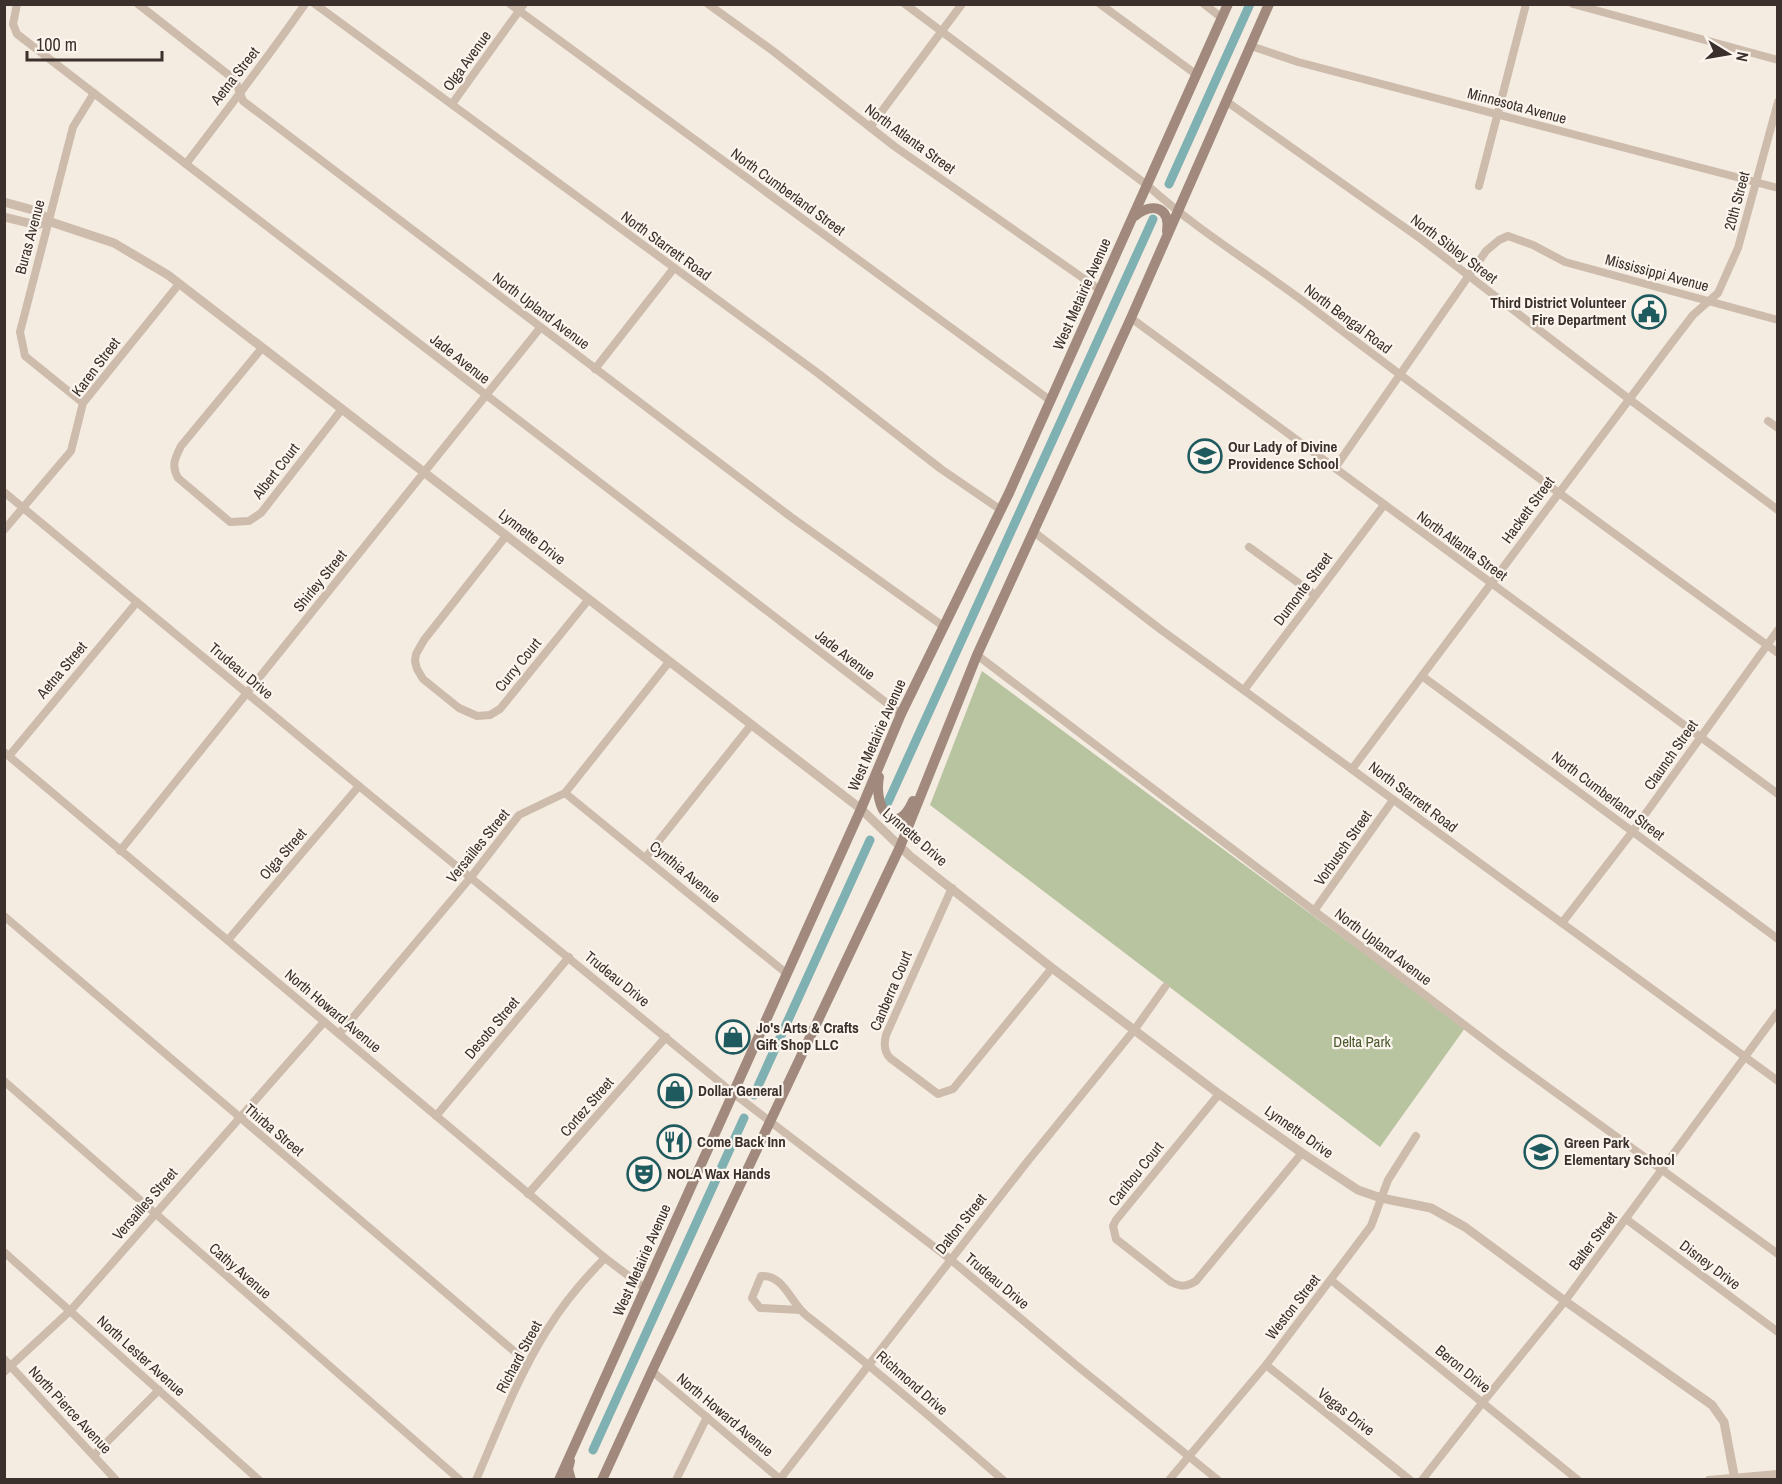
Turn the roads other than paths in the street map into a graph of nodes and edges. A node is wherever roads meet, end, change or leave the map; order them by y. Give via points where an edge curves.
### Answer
1 (17, 4) edge
2 (138, 4) edge
3 (305, 4) edge
4 (315, 4) edge
5 (510, 4) edge
6 (708, 4) edge
7 (904, 4) edge
8 (962, 4) edge
9 (1100, 4) edge
10 (1204, 4) edge
11 (1228, 4) edge
12 (1269, 4) edge
13 (1526, 4) edge
14 (1573, 4) edge
15 (522, 8) edge
16 (1222, 18) junction
17 (941, 32) junction
18 (1251, 46) junction
19 (1778, 60) edge
20 (1197, 75) junction
21 (240, 91) junction
22 (94, 93) junction
23 (1226, 101) junction
24 (1778, 102) edge
25 (452, 104) junction
26 (1497, 115) junction
27 (870, 127) junction
28 (186, 164) junction
29 (1756, 182) junction
30 (1147, 185) junction
31 (1479, 186) dead end
32 (1778, 189) edge
33 (4, 202) edge
34 (1178, 213) junction
35 (4, 217) edge
36 (1133, 217) junction
37 (48, 221) junction
38 (1165, 240) junction
39 (674, 268) junction
40 (1469, 276) junction
41 (179, 284) junction
42 (1101, 290) junction
43 (1709, 301) junction
44 (1131, 318) junction
45 (1778, 320) edge
46 (540, 328) junction
47 (262, 348) junction
48 (595, 369) junction
49 (1399, 375) junction
50 (486, 396) junction
51 (1629, 399) junction
52 (1051, 401) junction
53 (83, 403) junction
54 (342, 409) junction
55 (1768, 421) dead end
56 (1778, 428) edge
57 (1335, 468) junction
58 (425, 473) junction
59 (4, 492) edge
60 (1558, 492) junction
61 (1384, 505) junction
62 (23, 507) junction
63 (1001, 510) junction
64 (1778, 510) edge
65 (4, 530) edge
66 (1034, 532) junction
67 (506, 536) junction
68 (1249, 547) dead end
69 (1491, 584) junction
70 (1315, 595) junction
71 (589, 599) junction
72 (137, 602) junction
73 (943, 626) junction
74 (1778, 630) edge
75 (1766, 645) junction
76 (1778, 653) edge
77 (977, 655) junction
78 (669, 662) junction
79 (1422, 676) junction
80 (1244, 690) junction
81 (247, 693) junction
82 (901, 714) junction
83 (751, 725) junction
84 (1700, 736) junction
85 (884, 753) junction
86 (7, 754) edge
87 (1352, 769) junction
88 (359, 786) junction
89 (924, 789) junction
90 (566, 793) junction
91 (1778, 794) edge
92 (1393, 800) junction
93 (861, 810) junction
94 (1633, 831) junction
95 (900, 847) junction
96 (120, 850) junction
97 (646, 857) junction
98 (471, 877) junction
99 (952, 888) junction
100 (1314, 911) junction
101 (4, 916) edge
102 (1562, 923) junction
103 (1778, 939) edge
104 (228, 940) junction
105 (569, 957) junction
106 (1052, 968) junction
107 (786, 973) junction
108 (1165, 987) dead end
109 (1778, 1012) edge
110 (324, 1022) junction
111 (1135, 1029) junction
112 (339, 1034) junction
113 (666, 1037) junction
114 (1744, 1056) junction
115 (4, 1081) edge
116 (1778, 1081) edge
117 (733, 1093) junction
118 (1219, 1094) junction
119 (436, 1116) junction
120 (238, 1117) junction
121 (770, 1122) junction
122 (1416, 1136) dead end
123 (1302, 1153) junction
124 (1662, 1170) junction
125 (528, 1194) junction
126 (1381, 1198) junction
127 (155, 1214) junction
128 (1626, 1219) junction
129 (4, 1252) edge
130 (1778, 1254) edge
131 (605, 1258) junction
132 (950, 1259) junction
133 (1331, 1280) junction
134 (646, 1289) junction
135 (1565, 1301) junction
136 (71, 1310) junction
137 (800, 1310) junction
138 (1778, 1332) edge
139 (4, 1359) edge
140 (528, 1363) junction
141 (869, 1364) junction
142 (1266, 1365) junction
143 (8, 1369) edge
144 (652, 1371) junction
145 (159, 1390) junction
146 (1483, 1401) junction
147 (707, 1417) junction
148 (572, 1452) junction
149 (94, 1455) junction
150 (1188, 1455) junction
151 (1778, 1474) edge
152 (602, 1478) edge
153 (1735, 1478) edge
154 (116, 1479) edge
155 (259, 1479) edge
156 (460, 1479) edge
157 (476, 1479) edge
158 (559, 1479) edge
159 (571, 1479) edge
160 (676, 1479) edge
161 (781, 1479) edge
162 (1003, 1479) edge
163 (1169, 1479) edge
164 (1218, 1479) edge
165 (1410, 1479) edge
166 (1422, 1479) edge
167 (1578, 1479) edge
168 (1709, 1479) edge

1 - 22 street, Jade Avenue via 13,17 16,34
2 - 21 street, North Upland Avenue via 235,80
3 - 21 street, Aetna Street
4 - 25 street, North Starrett Road
5 - 15 street, North Cumberland Street
6 - 27 street, North Atlanta Street
7 - 17 street, North Bengal Road
8 - 17 street
9 - 20 street
10 - 16 street
11 - 16 main road, West Metairie Avenue
12 - 18 main road
13 - 26 street
14 - 19 street
15 - 25 street, Olga Avenue
15 - 52 street, North Cumberland Street
16 - 20 main road, West Metairie Avenue
17 - 27 street
17 - 30 street, North Bengal Road
18 - 23 main road
18 - 26 street, Minnesota Avenue
20 - 30 main road, West Metairie Avenue
21 - 28 street, Aetna Street
21 - 46 street, North Upland Avenue via 243,102
22 - 28 street, Jade Avenue
22 - 37 street, Buras Avenue via 73,127
23 - 34 main road
23 - 40 street, North Sibley Street
24 - 29 street, 20th Street
25 - 39 street, North Starrett Road
26 - 29 street, Minnesota Avenue
26 - 31 street
27 - 42 street, North Atlanta Street
28 - 50 street, Jade Avenue
29 - 32 street, Minnesota Avenue
29 - 43 street, 20th Street via 1738,248 1718,293
30 - 34 street, North Bengal Road
30 - 36 main road, West Metairie Avenue
33 - 37 street, Lynnette Drive via 40,212
34 - 38 main road
34 - 49 street, North Bengal Road via 1294,294
35 - 37 street, Lynnette Drive via 37,225
36 - 38 main road via 1144,208 1161,210 1167,217
36 - 42 main road, West Metairie Avenue
37 - 41 street, Lynnette Drive via 114,243
37 - 53 street, Buras Avenue via 20,332 25,356
38 - 44 main road
39 - 48 street
39 - 63 street, North Starrett Road
40 - 43 street, Mississippi Avenue via 1486,251 1509,236 1565,262
40 - 49 street, Mississippi Avenue
40 - 51 street, North Sibley Street
41 - 47 street, Lynnette Drive
41 - 53 street, Karen Street
42 - 52 main road, West Metairie Avenue
43 - 45 street, Mississippi Avenue
43 - 51 street, Hackett Street
44 - 57 street, North Atlanta Street
44 - 66 main road
46 - 48 street, North Upland Avenue
46 - 50 street, Shirley Street
47 - 54 street, Lynnette Drive
47 - 54 street, Albert Court via 181,446 175,459 178,478 230,522 249,521 261,513
48 - 73 street, North Upland Avenue
49 - 57 street, Mississippi Avenue
49 - 60 street, North Bengal Road
50 - 58 street, Shirley Street
50 - 82 street, Jade Avenue
51 - 60 street, Hackett Street
51 - 64 street, North Sibley Street
52 - 63 main road, West Metairie Avenue
53 - 62 street, Karen Street via 71,451
54 - 58 street, Lynnette Drive
55 - 56 street
57 - 61 street, North Atlanta Street
58 - 67 street, Lynnette Drive
58 - 81 street, Shirley Street
59 - 62 street, Trudeau Drive
60 - 69 street, Hackett Street
60 - 75 street, North Bengal Road
61 - 69 street, North Atlanta Street
61 - 70 street, Dumonte Street
62 - 65 street, Karen Street
62 - 72 street, Trudeau Drive
63 - 73 main road, West Metairie Avenue
66 - 77 main road
66 - 80 street, North Starrett Road
67 - 71 street, Lynnette Drive
67 - 71 street, Curry Court via 416,654 423,680 459,708 477,716 500,709
68 - 70 street
69 - 79 street, Hackett Street
69 - 84 street, North Atlanta Street
70 - 80 street, Dumonte Street
71 - 78 street, Lynnette Drive
72 - 81 street, Trudeau Drive
72 - 86 street, Aetna Street
73 - 82 main road, West Metairie Avenue
74 - 75 street, Claunch Street
75 - 76 street, North Bengal Road
75 - 84 street, Claunch Street
77 - 89 main road
77 - 100 street, North Upland Avenue
78 - 83 street, Lynnette Drive
78 - 90 street, Versailles Street
79 - 87 street, Hackett Street
79 - 94 street, North Cumberland Street
80 - 87 street, North Starrett Road
81 - 88 street, Trudeau Drive
81 - 96 street, Shirley Street
82 - 85 main road, West Metairie Avenue
83 - 93 street, Lynnette Drive
83 - 97 street
84 - 91 street, North Atlanta Street
84 - 94 street, Claunch Street
85 - 89 main road via 877,788 879,805 886,815 893,819 902,817
85 - 93 main road, West Metairie Avenue
86 - 96 street, North Howard Avenue
87 - 92 street, North Starrett Road
88 - 98 street, Trudeau Drive
88 - 104 street, Olga Street
89 - 95 main road
90 - 97 street, Cynthia Avenue
90 - 98 street, Versailles Street via 519,815
92 - 100 street, Vorbusch Street
92 - 102 street, North Starrett Road
93 - 95 street, Lynnette Drive
93 - 107 main road, West Metairie Avenue
94 - 102 street, Claunch Street
94 - 103 street, North Cumberland Street
95 - 99 street, Lynnette Drive
95 - 121 main road
96 - 104 street, North Howard Avenue
97 - 107 street, Cynthia Avenue
98 - 105 street, Trudeau Drive
98 - 112 street, Versailles Street
99 - 106 street, Lynnette Drive
99 - 106 street, Canberra Court via 886,1035 887,1056 938,1094 953,1089
100 - 124 street, North Upland Avenue
101 - 120 street, Thirba Street
102 - 114 street, North Starrett Road
104 - 110 street, North Howard Avenue
105 - 113 street, Trudeau Drive
105 - 119 street, Desoto Street
106 - 111 street, Lynnette Drive
107 - 117 main road, West Metairie Avenue
108 - 111 street, Dalton Street
109 - 114 street, Balter Street
110 - 112 street, North Howard Avenue
110 - 120 street, Versailles Street
111 - 118 street, Lynnette Drive
111 - 132 street, Dalton Street
112 - 119 street, North Howard Avenue
113 - 117 street, Trudeau Drive
113 - 125 street, Cortez Street
114 - 116 street, North Starrett Road
114 - 124 street, Balter Street
115 - 127 street, Cathy Avenue
117 - 121 street, Trudeau Drive
117 - 134 main road, West Metairie Avenue
118 - 123 street, Lynnette Drive
118 - 123 street, Caribou Court via 1113,1226 1116,1239 1171,1282 1188,1286 1196,1281
119 - 125 street, North Howard Avenue
120 - 127 street, Versailles Street
120 - 140 street, Thirba Street
121 - 132 street, Trudeau Drive
121 - 144 main road
122 - 126 street, Weston Street
123 - 126 street, Lynnette Drive via 1353,1188
124 - 128 street, Balter Street
124 - 130 street, North Upland Avenue
125 - 131 street, North Howard Avenue
126 - 133 street, Weston Street via 1371,1226
126 - 135 street, Lynnette Drive via 1431,1208 1465,1227
127 - 136 street, Versailles Street
127 - 156 street, Cathy Avenue
128 - 135 street, Balter Street
128 - 138 street, Disney Drive
129 - 136 street, North Lester Avenue
131 - 134 street, North Howard Avenue
131 - 140 street, Richard Street via 567,1301
132 - 141 street, Dalton Street
132 - 150 street, Trudeau Drive
133 - 142 street, Weston Street
133 - 146 street, Beron Drive
134 - 148 main road, West Metairie Avenue
135 - 146 street, Balter Street
135 - 153 street, Lynnette Drive via 1712,1406 1725,1422
136 - 143 street, Versailles Street
136 - 145 street, North Lester Avenue
137 - 137 street, Richmond Drive via 760,1308 752,1298 761,1276 777,1279
137 - 141 street, Richmond Drive
139 - 143 street, North Pierce Avenue
140 - 157 street, Richard Street
141 - 161 street, Dalton Street
141 - 162 street, Richmond Drive
142 - 150 street, Weston Street
142 - 165 street, Vegas Drive
143 - 149 street, North Pierce Avenue
144 - 147 street, North Howard Avenue
144 - 152 main road
145 - 149 street
145 - 155 street, North Lester Avenue
146 - 166 street, Balter Street
146 - 167 street, Beron Drive
147 - 160 street
147 - 161 street, North Howard Avenue
148 - 158 main road, West Metairie Avenue
148 - 159 main road via 568,1469
149 - 154 street, North Pierce Avenue
150 - 163 street, Weston Street
150 - 164 street, Trudeau Drive
151 - 153 street
153 - 168 street

